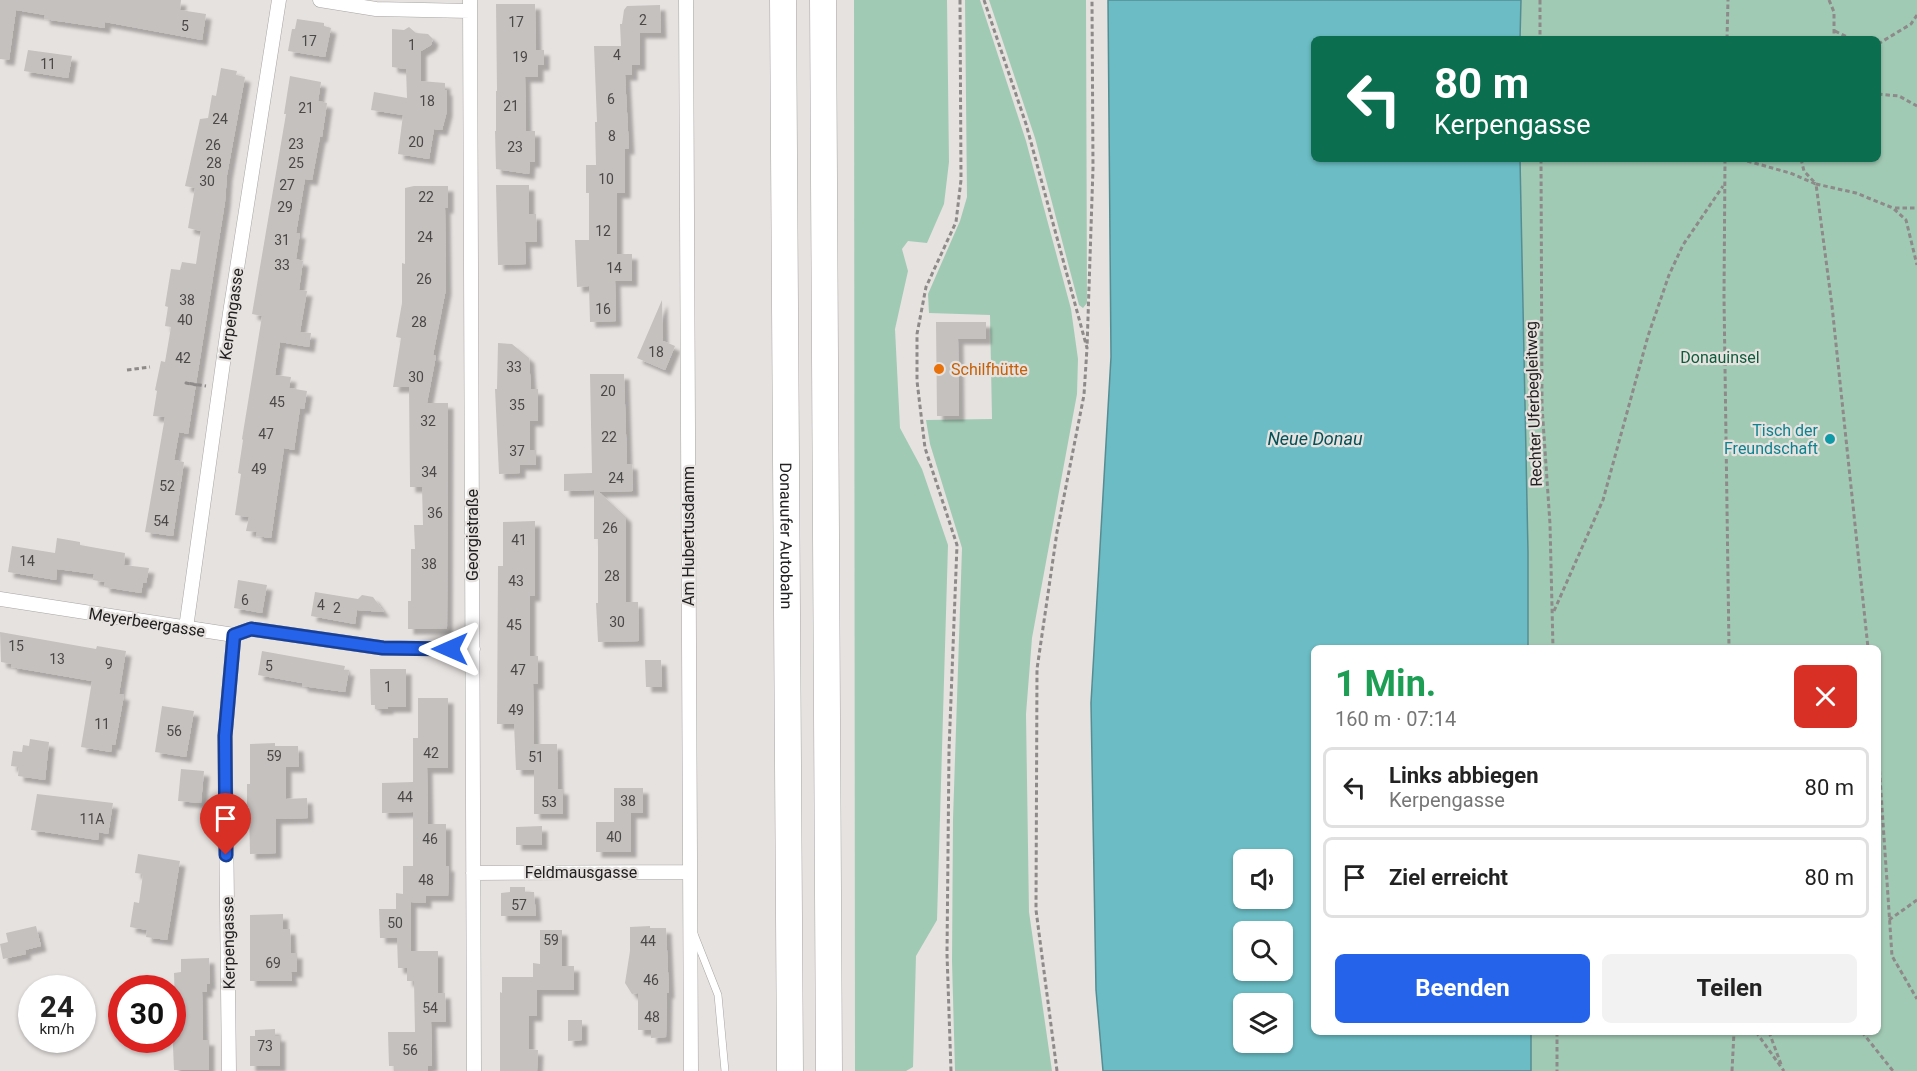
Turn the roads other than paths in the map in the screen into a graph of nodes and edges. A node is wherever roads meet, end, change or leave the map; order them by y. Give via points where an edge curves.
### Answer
1 (279, 0) edge
2 (320, 0) edge
3 (686, 0) edge
4 (783, 0) edge
5 (823, 0) edge
6 (470, 6) edge
7 (0, 599) edge
8 (186, 628) junction
9 (234, 635) junction
10 (472, 649) junction
11 (690, 872) junction
12 (473, 873) junction
13 (692, 927) junction
14 (229, 1071) edge
15 (474, 1071) edge
16 (691, 1071) edge
17 (725, 1071) edge
18 (790, 1071) edge
19 (829, 1071) edge

1 - 8 street, Kerpengasse
2 - 6 street via 376,9
3 - 11 street, Am Hubertusdamm
4 - 18 highway, Donauufer Autobahn
5 - 19 highway
6 - 10 street, Georgistraße
7 - 8 street, Meyerbeergasse
8 - 9 street, Meyerbeergasse
9 - 10 street, Meyerbeergasse via 251,629 383,648
9 - 14 street, Kerpengasse via 225,736
10 - 12 street, Georgistraße
11 - 12 street, Feldmausgasse
11 - 13 street, Am Hubertusdamm
12 - 15 street, Georgistraße
13 - 16 street, Am Hubertusdamm
13 - 17 lane via 718,995

